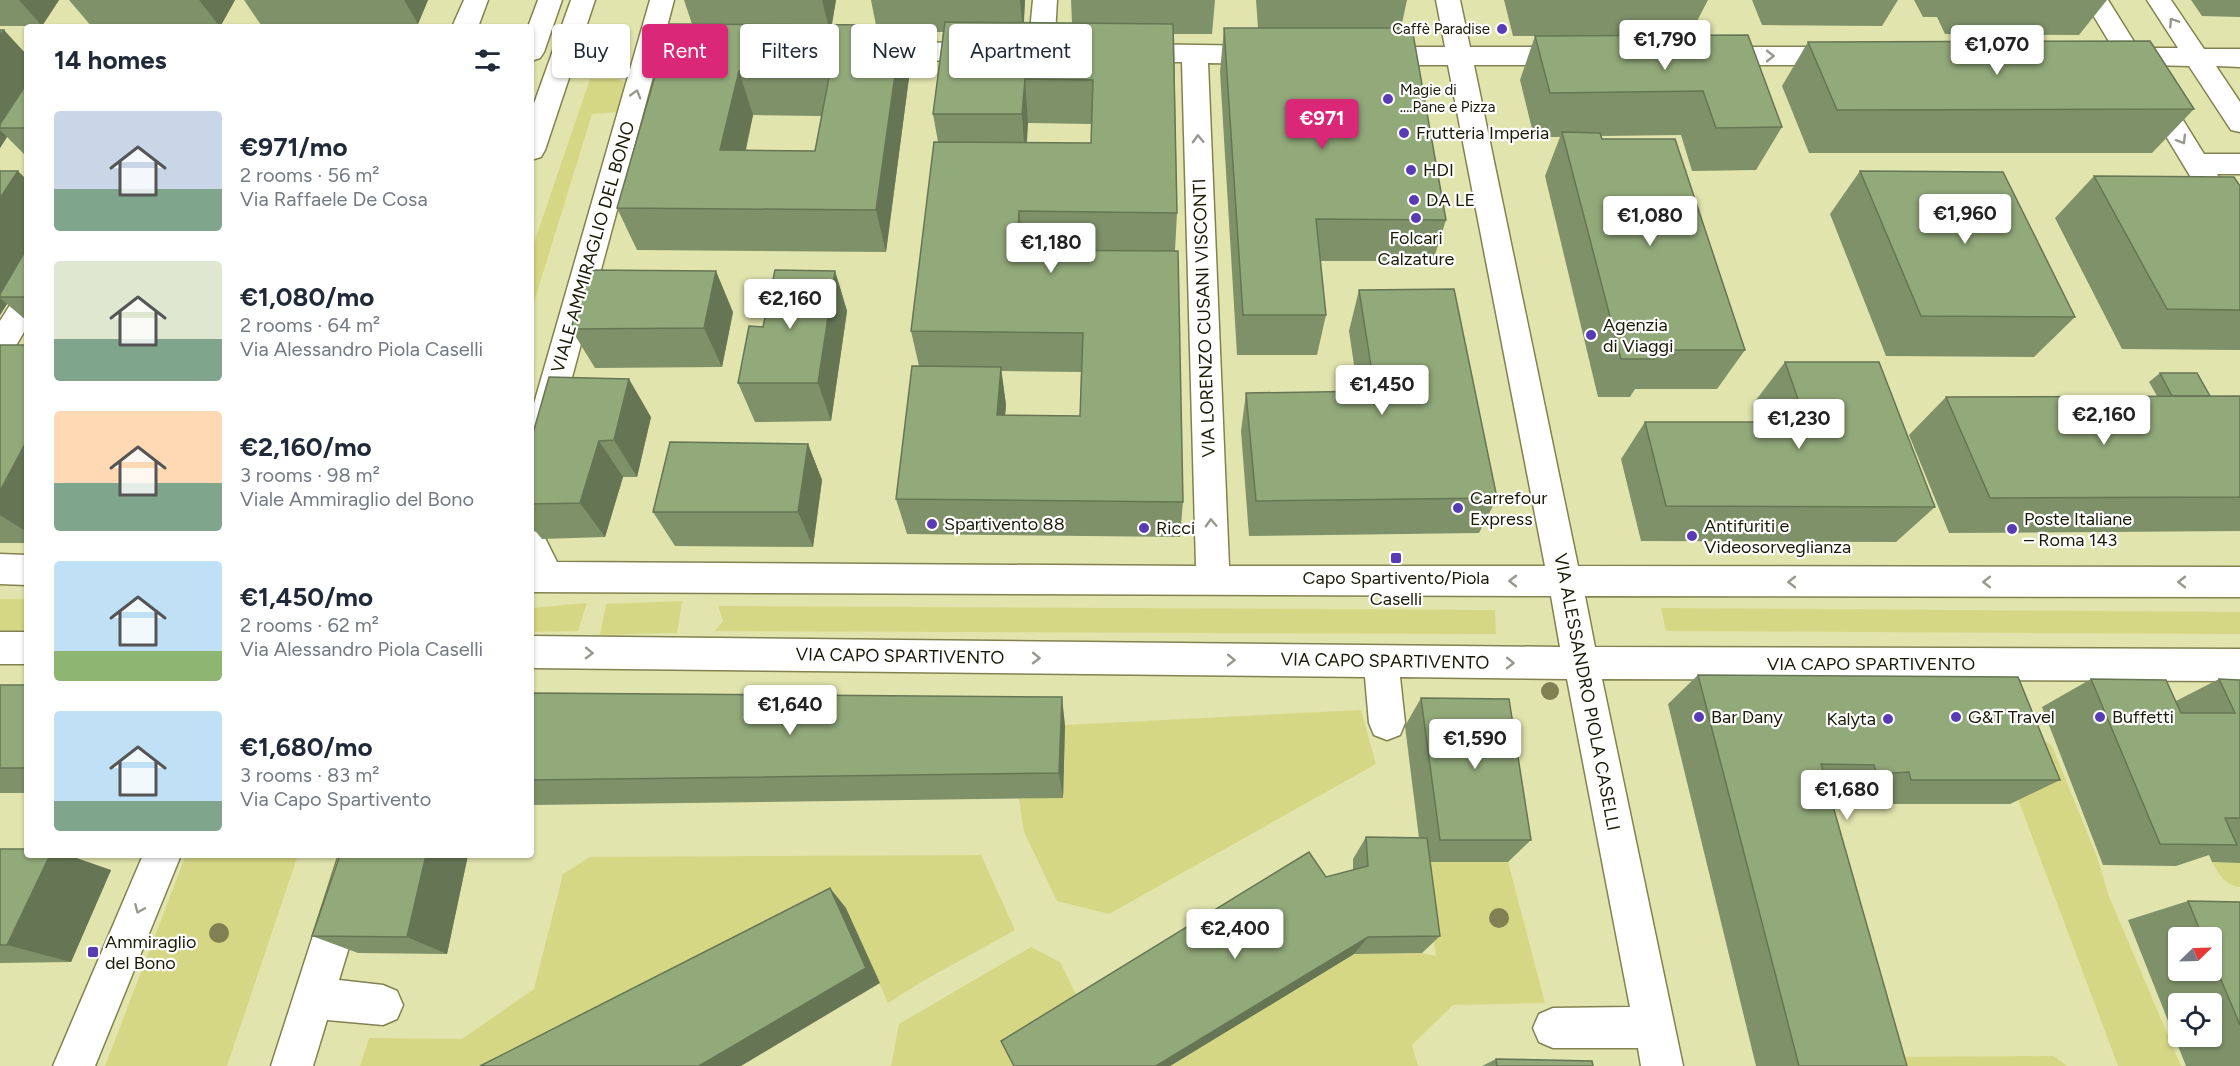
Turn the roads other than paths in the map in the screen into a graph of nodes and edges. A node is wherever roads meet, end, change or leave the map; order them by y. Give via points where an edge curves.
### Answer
1 (476, 0) edge
2 (550, 0) edge
3 (583, 0) edge
4 (662, 0) edge
5 (1045, 0) edge
6 (1449, 0) edge
7 (2096, 0) edge
8 (2159, 0) edge
9 (466, 24) edge
10 (656, 24) edge
11 (534, 44) edge
12 (728, 51) edge
13 (732, 51) edge
14 (839, 51) edge
15 (1101, 53) edge
16 (1195, 54) junction
17 (1287, 55) edge
18 (1344, 55) edge
19 (1460, 56) junction
20 (1602, 56) edge
21 (1686, 56) edge
22 (1864, 56) edge
23 (2091, 56) edge
24 (2196, 56) junction
25 (2131, 57) junction
26 (2240, 58) edge
27 (642, 75) edge
28 (2240, 123) edge
29 (534, 141) edge
30 (2197, 164) junction
31 (2240, 164) edge
32 (2240, 236) edge
33 (24, 307) edge
34 (0, 346) edge
35 (534, 459) edge
36 (534, 556) edge
37 (0, 569) edge
38 (24, 570) edge
39 (539, 577) edge
40 (1213, 581) junction
41 (1565, 581) junction
42 (2240, 582) edge
43 (0, 648) edge
44 (24, 648) edge
45 (534, 652) edge
46 (1381, 661) junction
47 (1581, 663) junction
48 (2240, 665) edge
49 (1387, 723) dead end
50 (161, 858) edge
51 (357, 858) edge
52 (314, 998) junction
53 (383, 1005) dead end
54 (1655, 1027) junction
55 (1553, 1028) dead end
56 (74, 1066) edge
57 (292, 1066) edge
58 (1662, 1066) edge

1 - 9 street
2 - 11 street
3 - 29 street
4 - 10 street, VIALE AMMIRAGLIO DEL BONO
5 - 14 street via 1032,52
6 - 19 street, VIA ALESSANDRO PIOLA CASELLI
7 - 25 street
24 -> 8 street
12 - 13 street
15 - 16 street
16 - 17 street
40 -> 16 street, VIA LORENZO CUSANI VISCONTI
18 - 19 street
19 - 20 street
19 - 41 street, VIA ALESSANDRO PIOLA CASELLI
21 -> 22 street
23 - 25 street
24 - 25 street
24 - 26 street
24 - 28 street
25 -> 30 street
35 -> 27 street, VIALE AMMIRAGLIO DEL BONO
30 - 31 street
30 - 32 street
33 - 34 street
36 - 39 street
37 - 38 street
39 - 40 street
41 -> 40 street
42 -> 41 street
41 - 47 street, VIA ALESSANDRO PIOLA CASELLI
43 - 44 street
45 -> 46 street, VIA CAPO SPARTIVENTO
46 -> 47 street, VIA CAPO SPARTIVENTO
46 - 49 street
47 - 48 street, VIA CAPO SPARTIVENTO
47 - 54 street, VIA ALESSANDRO PIOLA CASELLI
50 -> 56 street
51 - 52 street
52 - 53 street
52 - 57 street
54 - 55 street
54 - 58 street, VIA ALESSANDRO PIOLA CASELLI

